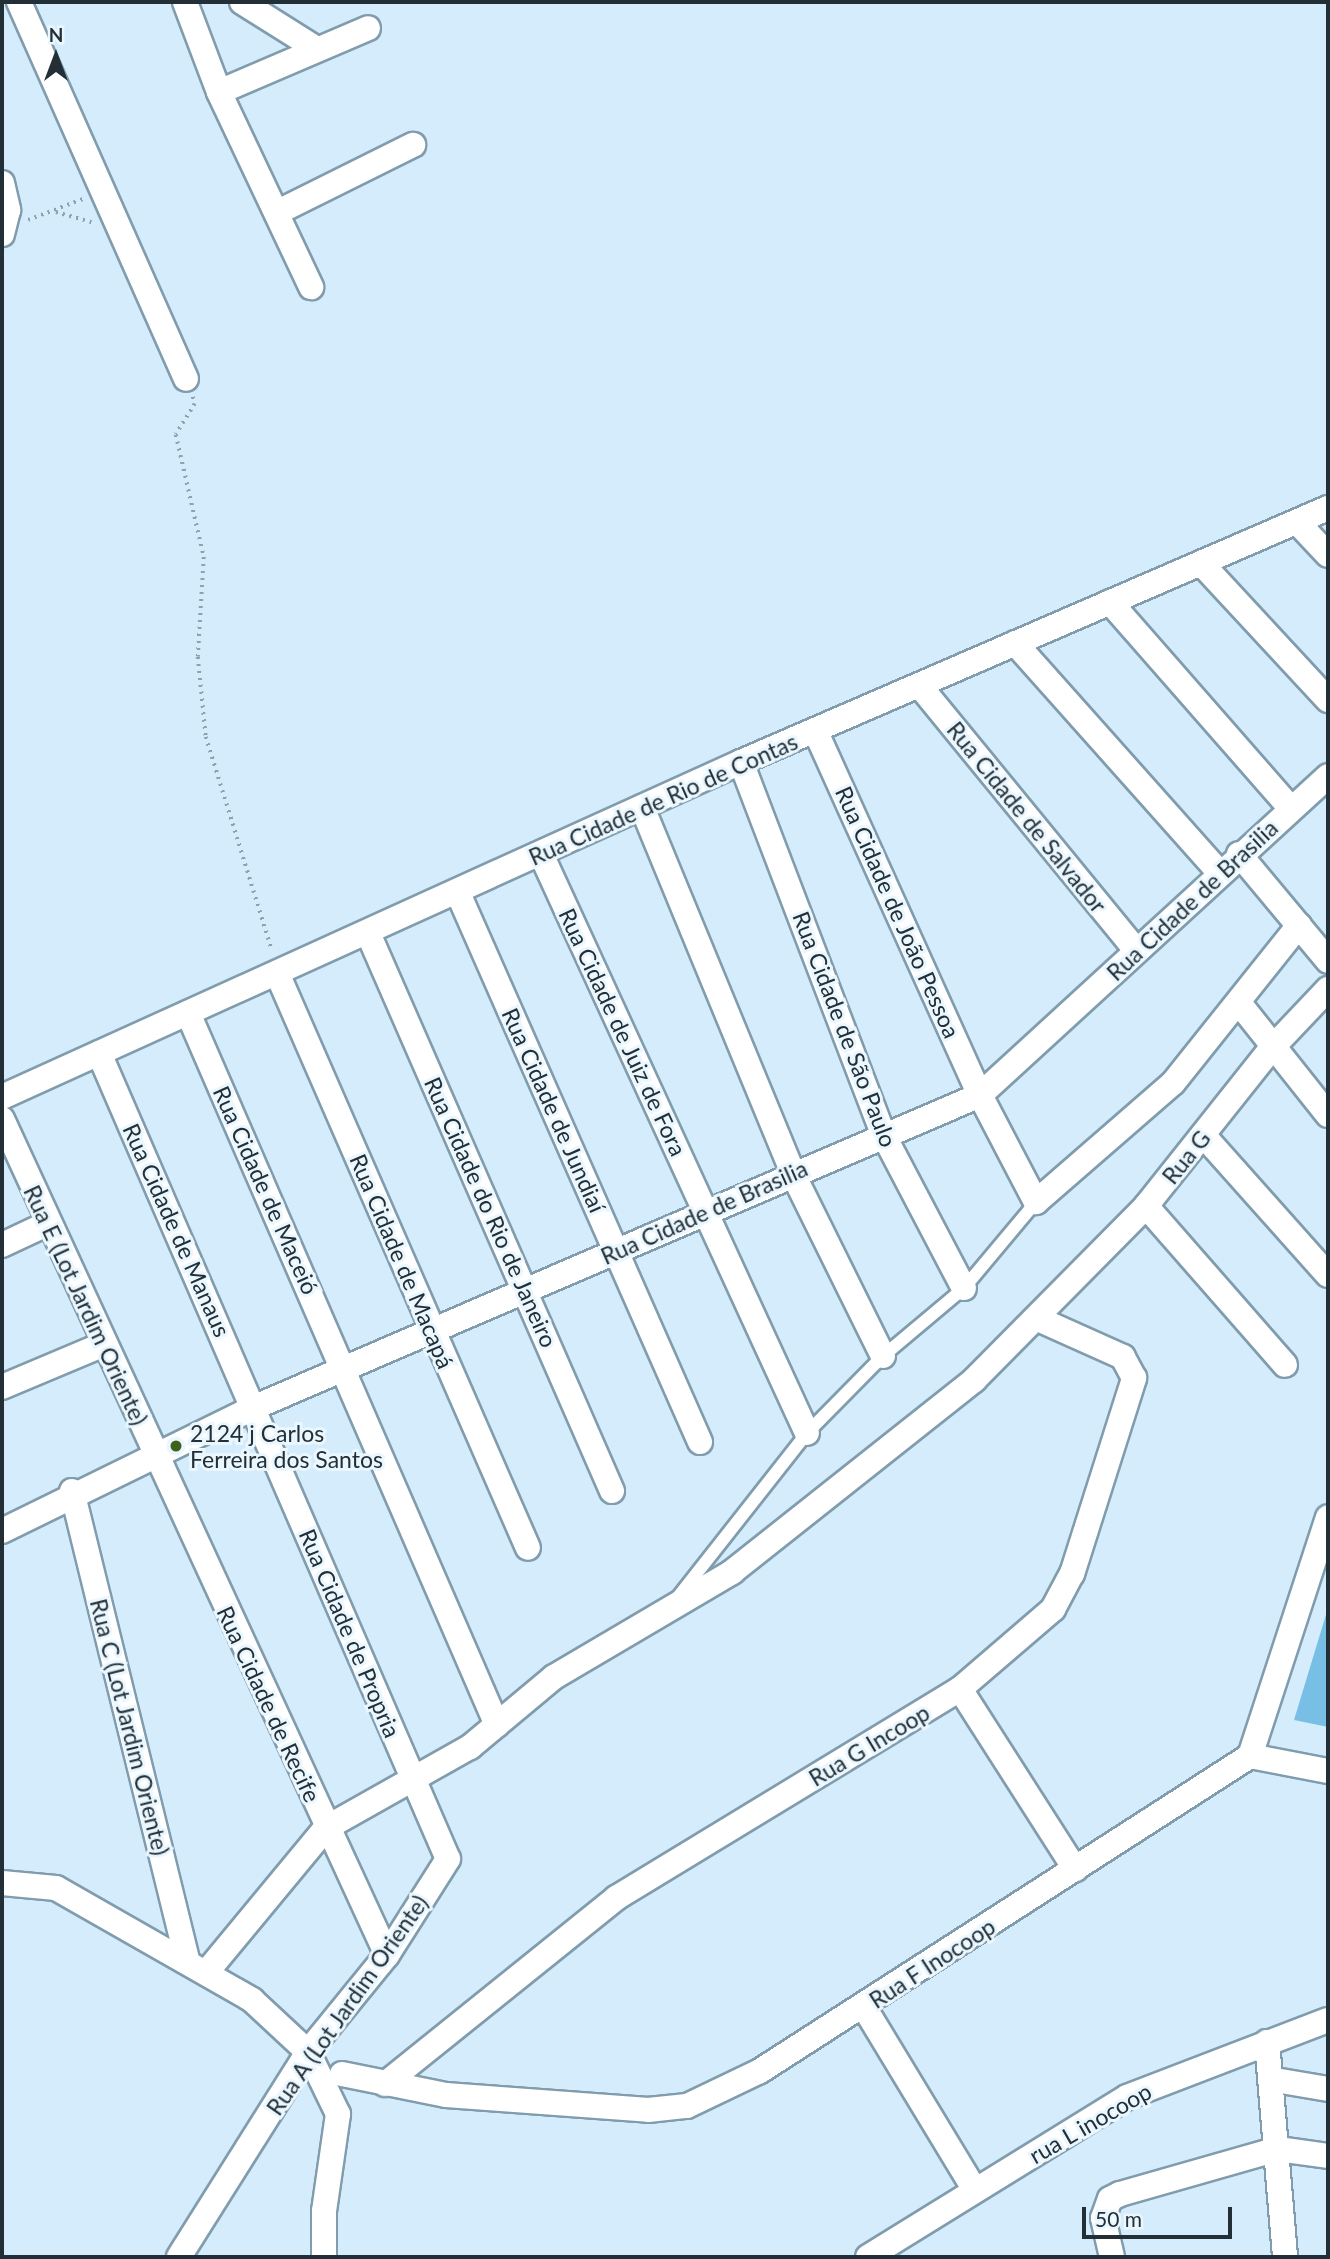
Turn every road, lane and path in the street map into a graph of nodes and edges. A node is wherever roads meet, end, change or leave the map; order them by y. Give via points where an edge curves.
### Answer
1 (19, 2) edge
2 (185, 2) edge
3 (242, 2) edge
4 (368, 28) dead end
5 (317, 49) junction
6 (219, 92) junction
7 (412, 145) dead end
8 (2, 183) edge
9 (101, 188) junction
10 (54, 211) junction
11 (278, 212) junction
12 (116, 221) junction
13 (4, 230) edge
14 (311, 287) dead end
15 (186, 379) joint
16 (1328, 509) edge
17 (1297, 522) junction
18 (1328, 555) edge
19 (1201, 563) junction
20 (1110, 602) junction
21 (1015, 643) junction
22 (919, 685) junction
23 (1328, 700) edge
24 (815, 730) junction
25 (741, 762) junction
26 (1328, 776) edge
27 (642, 807) junction
28 (1291, 809) junction
29 (541, 854) junction
30 (1239, 854) junction
31 (1219, 872) junction
32 (458, 893) junction
33 (1299, 925) junction
34 (368, 933) junction
35 (1136, 950) junction
36 (1328, 961) edge
37 (277, 973) junction
38 (1328, 989) edge
39 (1238, 1003) junction
40 (188, 1013) junction
41 (1271, 1049) junction
42 (99, 1053) junction
43 (980, 1095) junction
44 (2, 1097) edge
45 (1328, 1115) edge
46 (2, 1119) edge
47 (883, 1134) junction
48 (1204, 1136) junction
49 (793, 1174) junction
50 (1036, 1202) junction
51 (1146, 1206) junction
52 (705, 1210) junction
53 (49, 1223) junction
54 (2, 1245) edge
55 (616, 1251) junction
56 (1328, 1275) edge
57 (525, 1288) junction
58 (964, 1288) junction
59 (1038, 1319) junction
60 (432, 1332) junction
61 (102, 1345) junction
62 (883, 1356) junction
63 (1285, 1365) dead end
64 (345, 1367) junction
65 (2, 1387) edge
66 (255, 1407) junction
67 (807, 1433) junction
68 (700, 1442) dead end
69 (154, 1452) junction
70 (72, 1491) junction
71 (612, 1491) dead end
72 (1328, 1517) edge
73 (2, 1531) edge
74 (528, 1548) dead end
75 (675, 1602) junction
76 (960, 1689) junction
77 (497, 1725) junction
78 (1250, 1755) junction
79 (1328, 1771) edge
80 (412, 1778) junction
81 (326, 1828) junction
82 (447, 1859) joint
83 (1075, 1869) junction
84 (2, 1882) edge
85 (387, 1955) junction
86 (199, 1965) junction
87 (864, 2007) junction
88 (1328, 2020) edge
89 (1267, 2042) junction
90 (308, 2052) junction
91 (342, 2074) dead end
92 (1275, 2080) junction
93 (385, 2084) junction
94 (1328, 2089) edge
95 (1278, 2149) junction
96 (1328, 2156) edge
97 (975, 2190) junction
98 (179, 2257) edge
99 (324, 2257) edge
100 (868, 2257) edge
101 (1112, 2257) edge
102 (1285, 2257) edge

1 - 9 street
2 - 6 street
3 - 5 street
4 - 5 street
5 - 6 street
6 - 11 street
7 - 11 street
8 - 13 street
9 - 10 path
9 - 12 street
10 - 12 path via 87,222
10 - 13 path
11 - 14 street
12 - 15 street
15 - 37 path via 195,404 176,435 204,557 198,657 206,737
16 - 17 street, Rua Cidade de Rio de Contas
17 - 18 street
17 - 19 street, Rua Cidade de Rio de Contas
19 - 20 street, Rua Cidade de Rio de Contas
19 - 23 street
20 - 21 street, Rua Cidade de Rio de Contas
20 - 28 street
21 - 22 street, Rua Cidade de Rio de Contas
21 - 31 street
22 - 24 street, Rua Cidade de Rio de Contas
22 - 35 street, Rua Cidade de Salvador
24 - 25 street, Rua Cidade de Rio de Contas
24 - 43 street, Rua Cidade de João Pessoa
25 - 27 street, Rua Cidade de Rio de Contas
25 - 47 street, Rua Cidade de São Paulo
26 - 28 street, Rua Cidade de Brasilia
27 - 29 street, Rua Cidade de Rio de Contas
27 - 49 street
28 - 30 street, Rua Cidade de Brasilia
29 - 32 street, Rua Cidade de Rio de Contas
29 - 52 street, Rua Cidade de Juiz de Fora
30 - 31 street, Rua Cidade de Brasilia
30 - 33 street
31 - 35 street, Rua Cidade de Brasilia
32 - 34 street, Rua Cidade de Rio de Contas
32 - 55 street, Rua Cidade de Jundiaí
33 - 36 street
33 - 39 street
34 - 37 street, Rua Cidade de Rio de Contas
34 - 57 street, Rua Cidade do Rio de Janeiro
35 - 43 street, Rua Cidade de Brasilia
37 - 40 street, Rua Cidade de Rio de Contas
37 - 60 street, Rua Cidade de Macapá
38 - 41 street, Rua G
39 - 41 street
39 - 50 street via 1173,1083
40 - 42 street, Rua Cidade de Rio de Contas
40 - 64 street, Rua Cidade de Maceió
41 - 45 street
41 - 48 street, Rua G
42 - 44 street, Rua Cidade de Rio de Contas
42 - 66 street, Rua Cidade de Manaus
43 - 47 street, Rua Cidade de Brasilia
43 - 50 street, Rua Cidade de João Pessoa
46 - 53 street, Rua E (Lot Jardim Oriente)
47 - 49 street, Rua Cidade de Brasilia
47 - 58 street, Rua Cidade de São Paulo
48 - 51 street, Rua G
48 - 56 street
49 - 52 street, Rua Cidade de Brasilia
49 - 62 street
50 - 58 lane
51 - 59 street, Rua G
51 - 63 street
52 - 55 street, Rua Cidade de Brasilia
52 - 67 street, Rua Cidade de Juiz de Fora
53 - 54 street
53 - 61 street, Rua E (Lot Jardim Oriente)
55 - 57 street, Rua Cidade de Brasilia
55 - 68 street, Rua Cidade de Jundiaí
57 - 60 street, Rua Cidade de Brasilia
57 - 71 street, Rua Cidade do Rio de Janeiro
58 - 62 lane
59 - 75 street, Rua G via 787,1532
59 - 76 street, Rua G Incoop via 1123,1357 1133,1378 1072,1574 1054,1609
60 - 64 street, Rua Cidade de Brasilia
60 - 74 street, Rua Cidade de Macapá
61 - 65 street
61 - 69 street, Rua E (Lot Jardim Oriente)
62 - 67 lane
64 - 66 street, Rua Cidade de Brasilia
64 - 77 street, Rua Cidade de Maceió
66 - 69 street, Rua Cidade de Brasilia
66 - 80 street, Rua Cidade de Propria
67 - 75 lane
69 - 70 street, Rua Cidade de Brasilia
69 - 81 street, Rua Cidade de Recife
70 - 73 street, Rua Cidade de Brasilia
70 - 86 street, Rua C (Lot Jardim Oriente)
72 - 78 street
75 - 77 street, Rua G via 554,1676
76 - 83 street
76 - 93 street, Rua G Incoop via 616,1898
77 - 80 street, Rua G
78 - 79 street
78 - 83 street, Rua F Inocoop
80 - 81 street, Rua G
80 - 82 street, Rua Cidade de Propria
81 - 85 street, Rua Cidade de Recife
81 - 86 street
82 - 85 street, Rua A (Lot Jardim Oriente)
83 - 87 street, Rua F Inocoop
84 - 86 street via 56,1888
85 - 90 street, Rua A (Lot Jardim Oriente)
86 - 90 street via 252,2000
87 - 93 street, Rua F Inocoop via 687,2106 575,2108
87 - 97 street
88 - 89 street, rua L inocoop
89 - 92 street
89 - 97 street, rua L inocoop via 1127,2097
90 - 98 street, Rua A (Lot Jardim Oriente)
90 - 99 street via 338,2114 324,2211
91 - 93 street, Rua F Inocoop
92 - 94 street
92 - 95 street
95 - 96 street
95 - 101 street via 1110,2199 1103,2218
95 - 102 street
97 - 100 street, rua L inocoop

